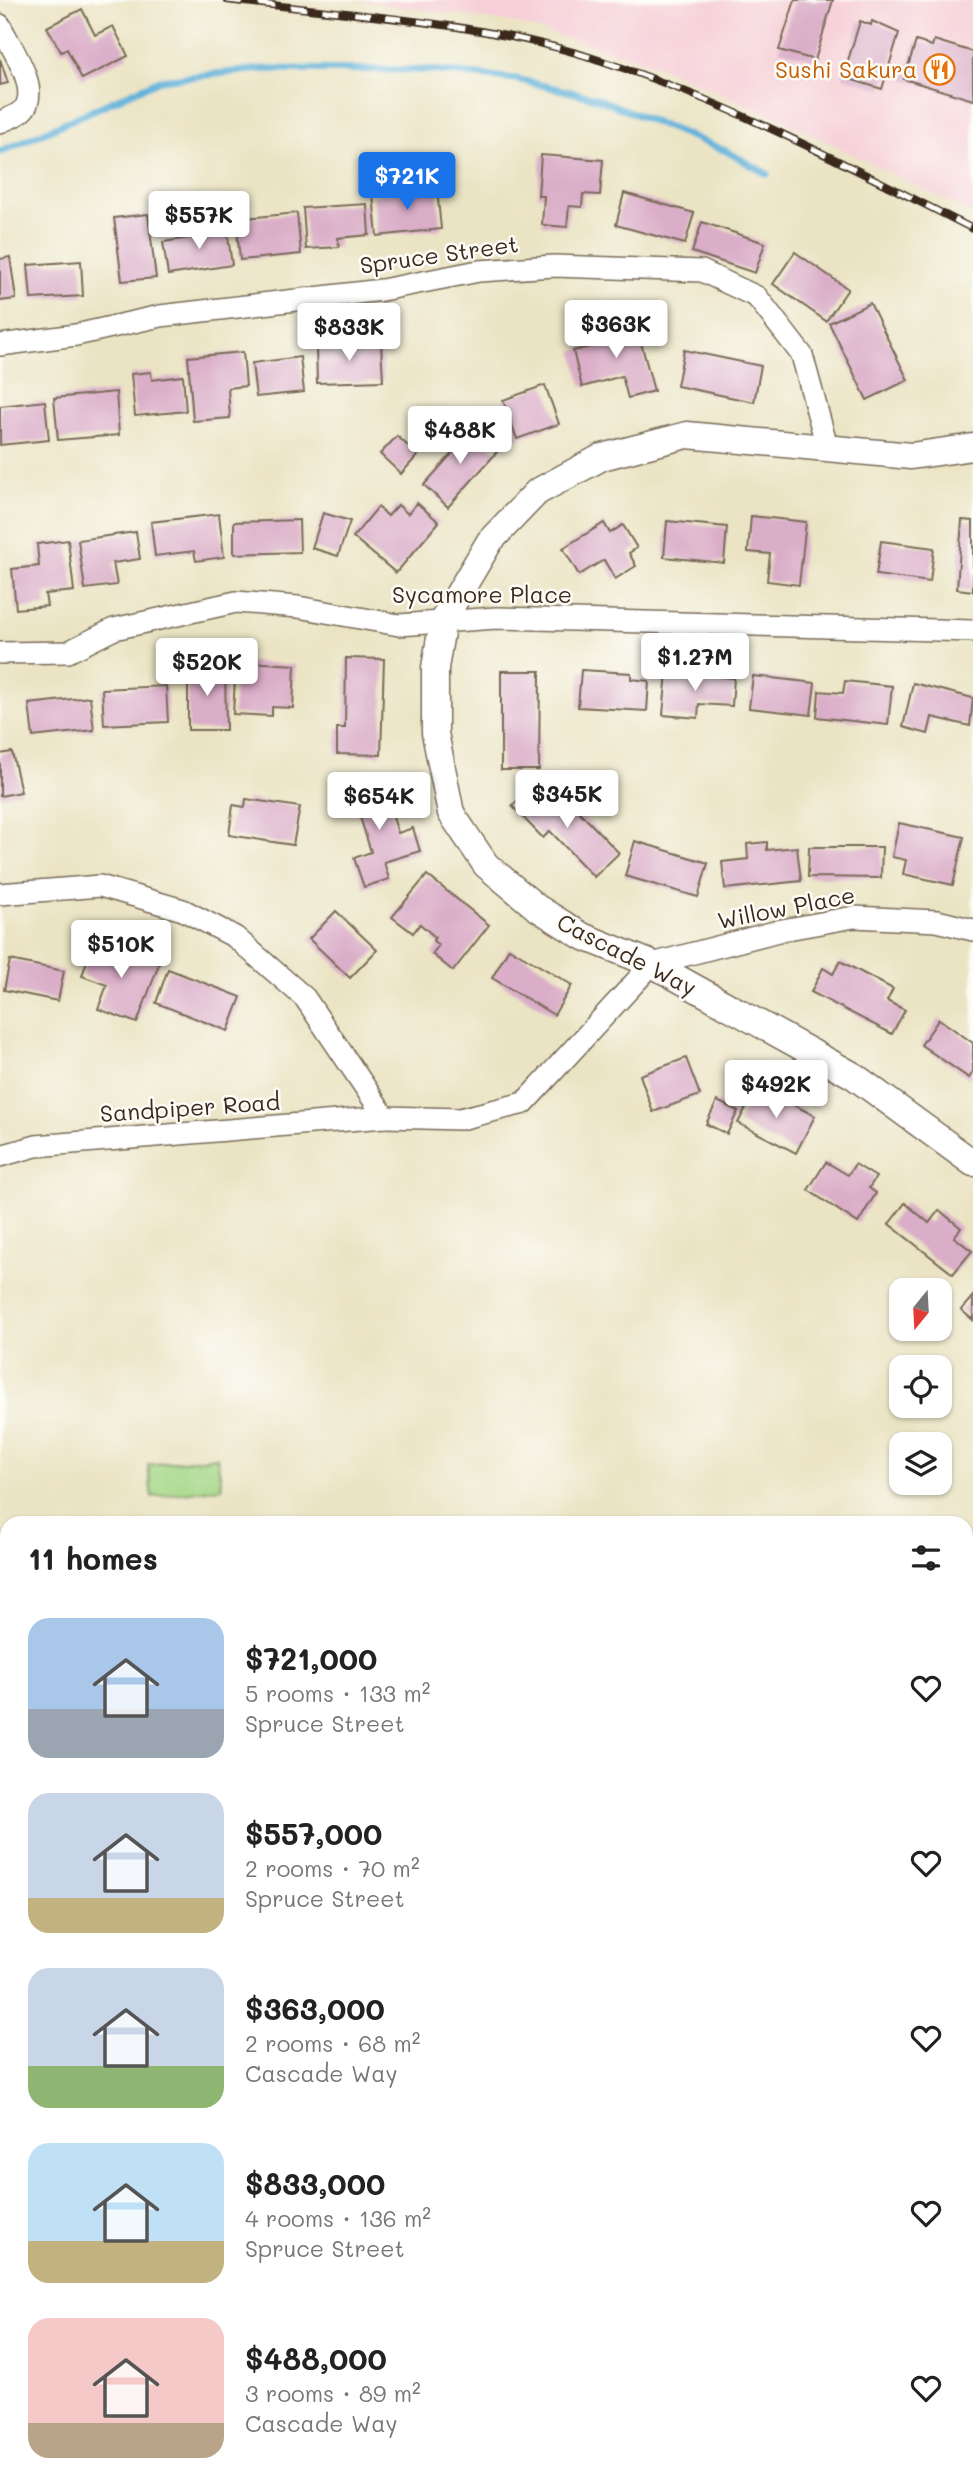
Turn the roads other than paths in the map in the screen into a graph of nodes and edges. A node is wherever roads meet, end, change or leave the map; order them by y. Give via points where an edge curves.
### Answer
1 (0, 25) edge
2 (0, 122) edge
3 (0, 345) edge
4 (827, 447) junction
5 (973, 447) edge
6 (443, 620) junction
7 (973, 631) edge
8 (0, 653) edge
9 (0, 894) edge
10 (973, 930) edge
11 (652, 964) junction
12 (385, 1117) junction
13 (0, 1156) edge
14 (973, 1163) edge

1 - 2 street via 29,92 27,105
3 - 4 street, Spruce Street via 76,335 160,316 382,290 479,271 554,266 702,271 757,297 802,355
4 - 5 street, Cascade Way via 911,456
4 - 6 street, Cascade Way via 687,435 602,457 537,492 490,541
6 - 7 street, Sycamore Place
6 - 8 street, Sycamore Place via 400,625 298,607 236,602 114,629 68,652
6 - 11 street, Cascade Way via 435,668 435,733 451,813 486,865 536,907 582,936
9 - 12 street via 100,886 183,910 235,937 305,998
10 - 11 street, Willow Place via 937,921 854,917 782,930
11 - 12 street, Sandpiper Road via 524,1103 460,1119
11 - 14 street, Cascade Way via 854,1076
12 - 13 street, Sandpiper Road via 36,1146

